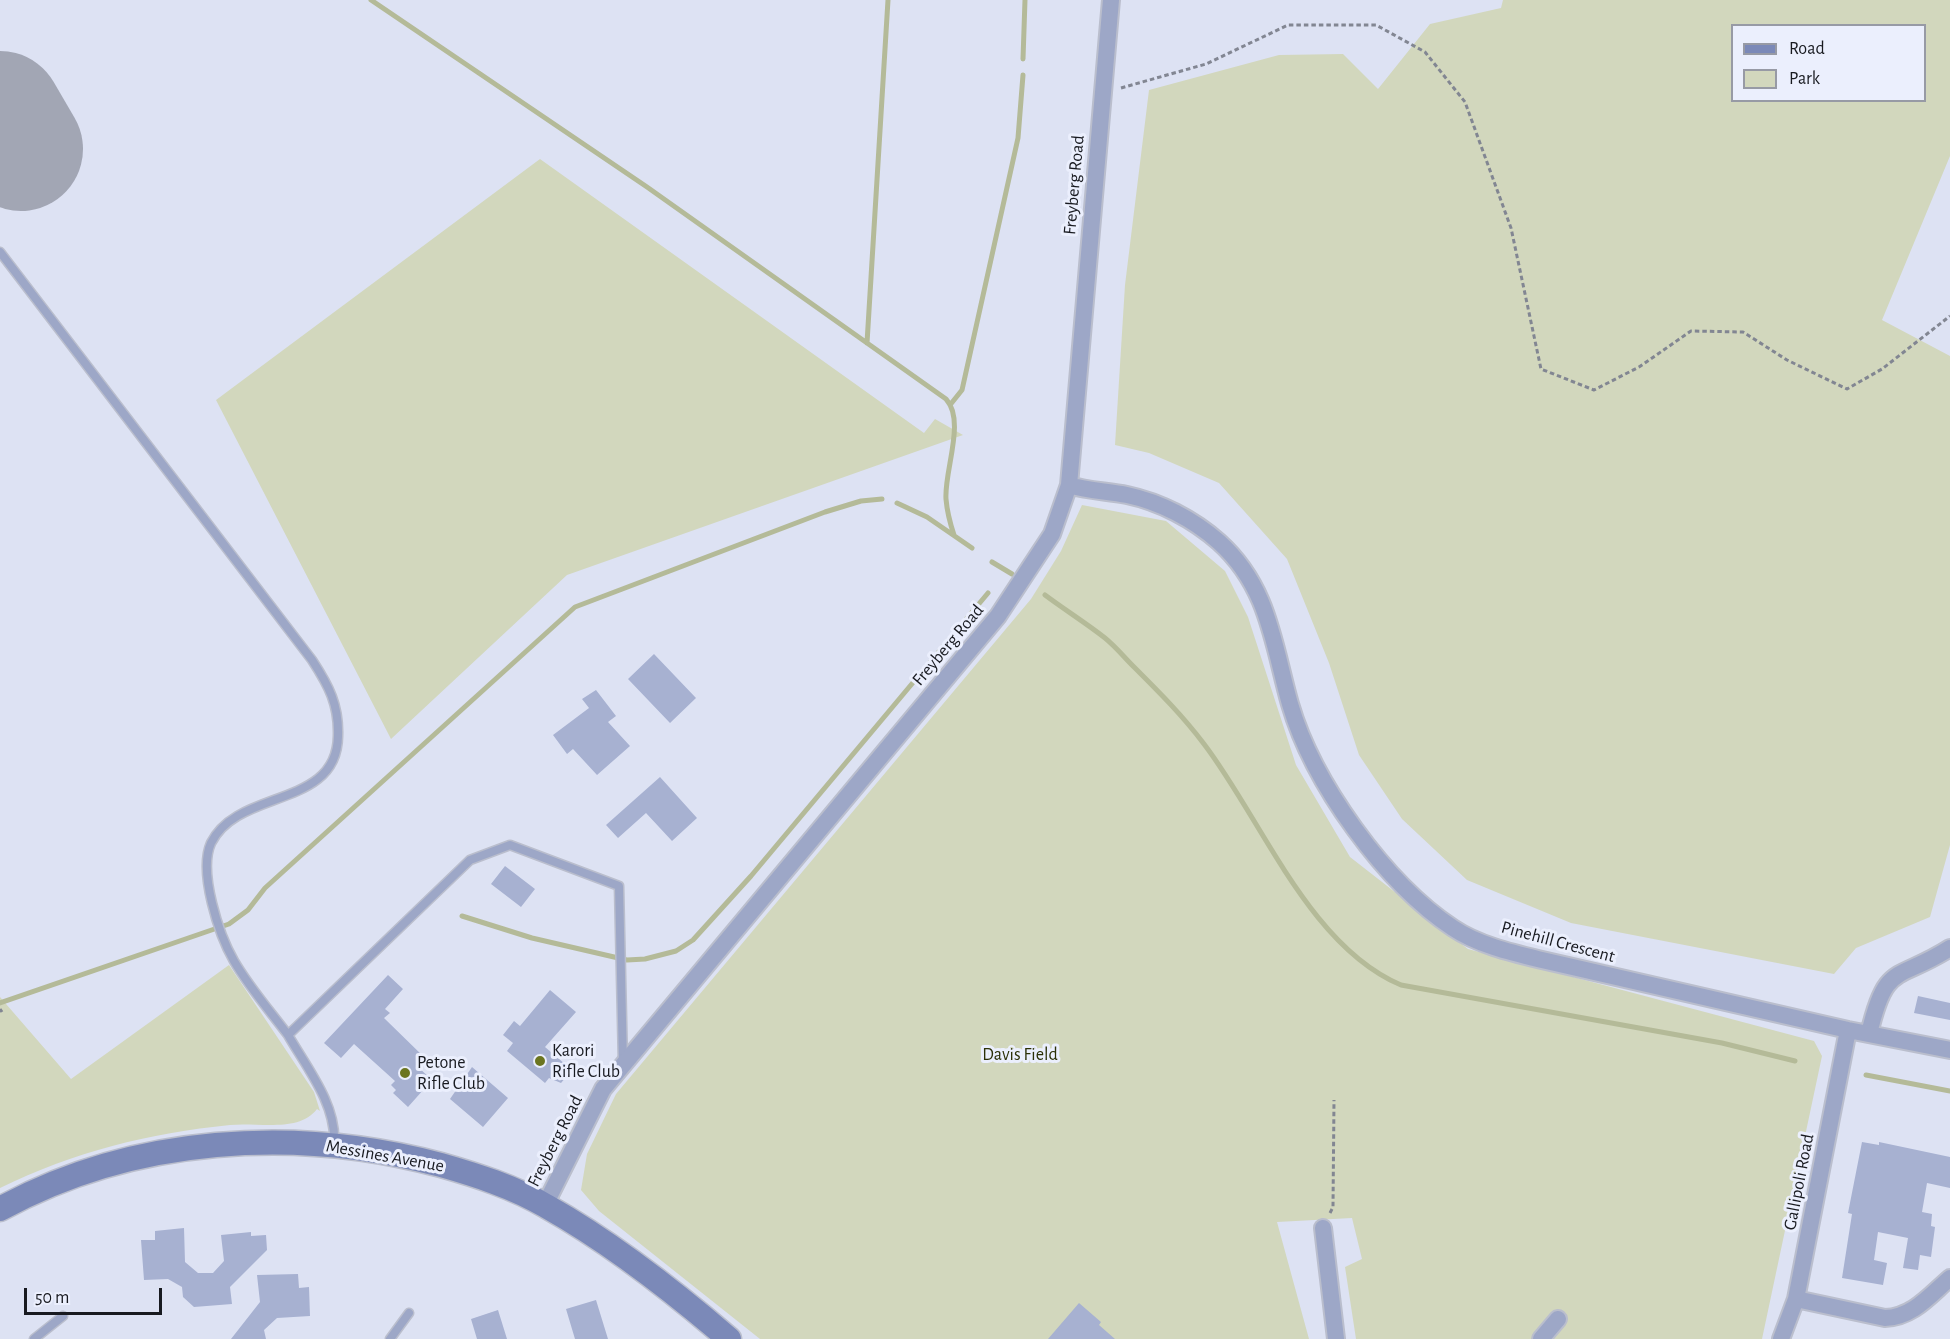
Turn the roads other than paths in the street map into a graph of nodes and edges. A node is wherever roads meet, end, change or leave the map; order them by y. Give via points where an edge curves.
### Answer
1 (1111, 0) edge
2 (0, 252) edge
3 (1069, 486) junction
4 (1950, 948) edge
5 (1848, 1030) junction
6 (1869, 1034) junction
7 (288, 1035) junction
8 (1950, 1050) edge
9 (623, 1065) junction
10 (334, 1145) junction
11 (545, 1205) junction
12 (0, 1209) edge
13 (1323, 1228) road end
14 (1950, 1278) edge
15 (1796, 1299) junction
16 (409, 1312) dead end
17 (63, 1316) dead end
18 (1558, 1319) dead end
19 (34, 1339) edge
20 (390, 1339) edge
21 (729, 1339) edge
22 (1336, 1339) edge
23 (1541, 1339) edge
24 (1781, 1339) edge

1 - 3 street, Freyberg Road
2 - 7 lane via 331,690 339,716 338,749 325,772 305,788 244,810 211,843 207,859 208,885 234,961
3 - 5 street, Pinehill Crescent via 1128,495 1172,509 1219,542 1254,583 1273,631 1291,706 1322,779 1375,858 1410,894 1454,929 1522,955
3 - 9 street, Freyberg Road via 1052,534 998,615
4 - 6 street via 1902,970 1888,982 1879,996
5 - 6 street, Pinehill Crescent
5 - 15 street, Gallipoli Road
6 - 8 street, Pinehill Crescent
7 - 9 lane via 470,861 510,845 619,886
7 - 10 lane via 330,1111 335,1126
9 - 11 street, Freyberg Road via 603,1089
10 - 11 street, Messines Avenue via 411,1157 464,1172
10 - 12 street, Messines Avenue via 242,1143 165,1152 77,1176
11 - 21 street, Messines Avenue via 651,1275
13 - 22 street
14 - 15 street via 1914,1309 1895,1317
15 - 24 street, Gallipoli Road
16 - 20 lane
17 - 19 lane
18 - 23 street

